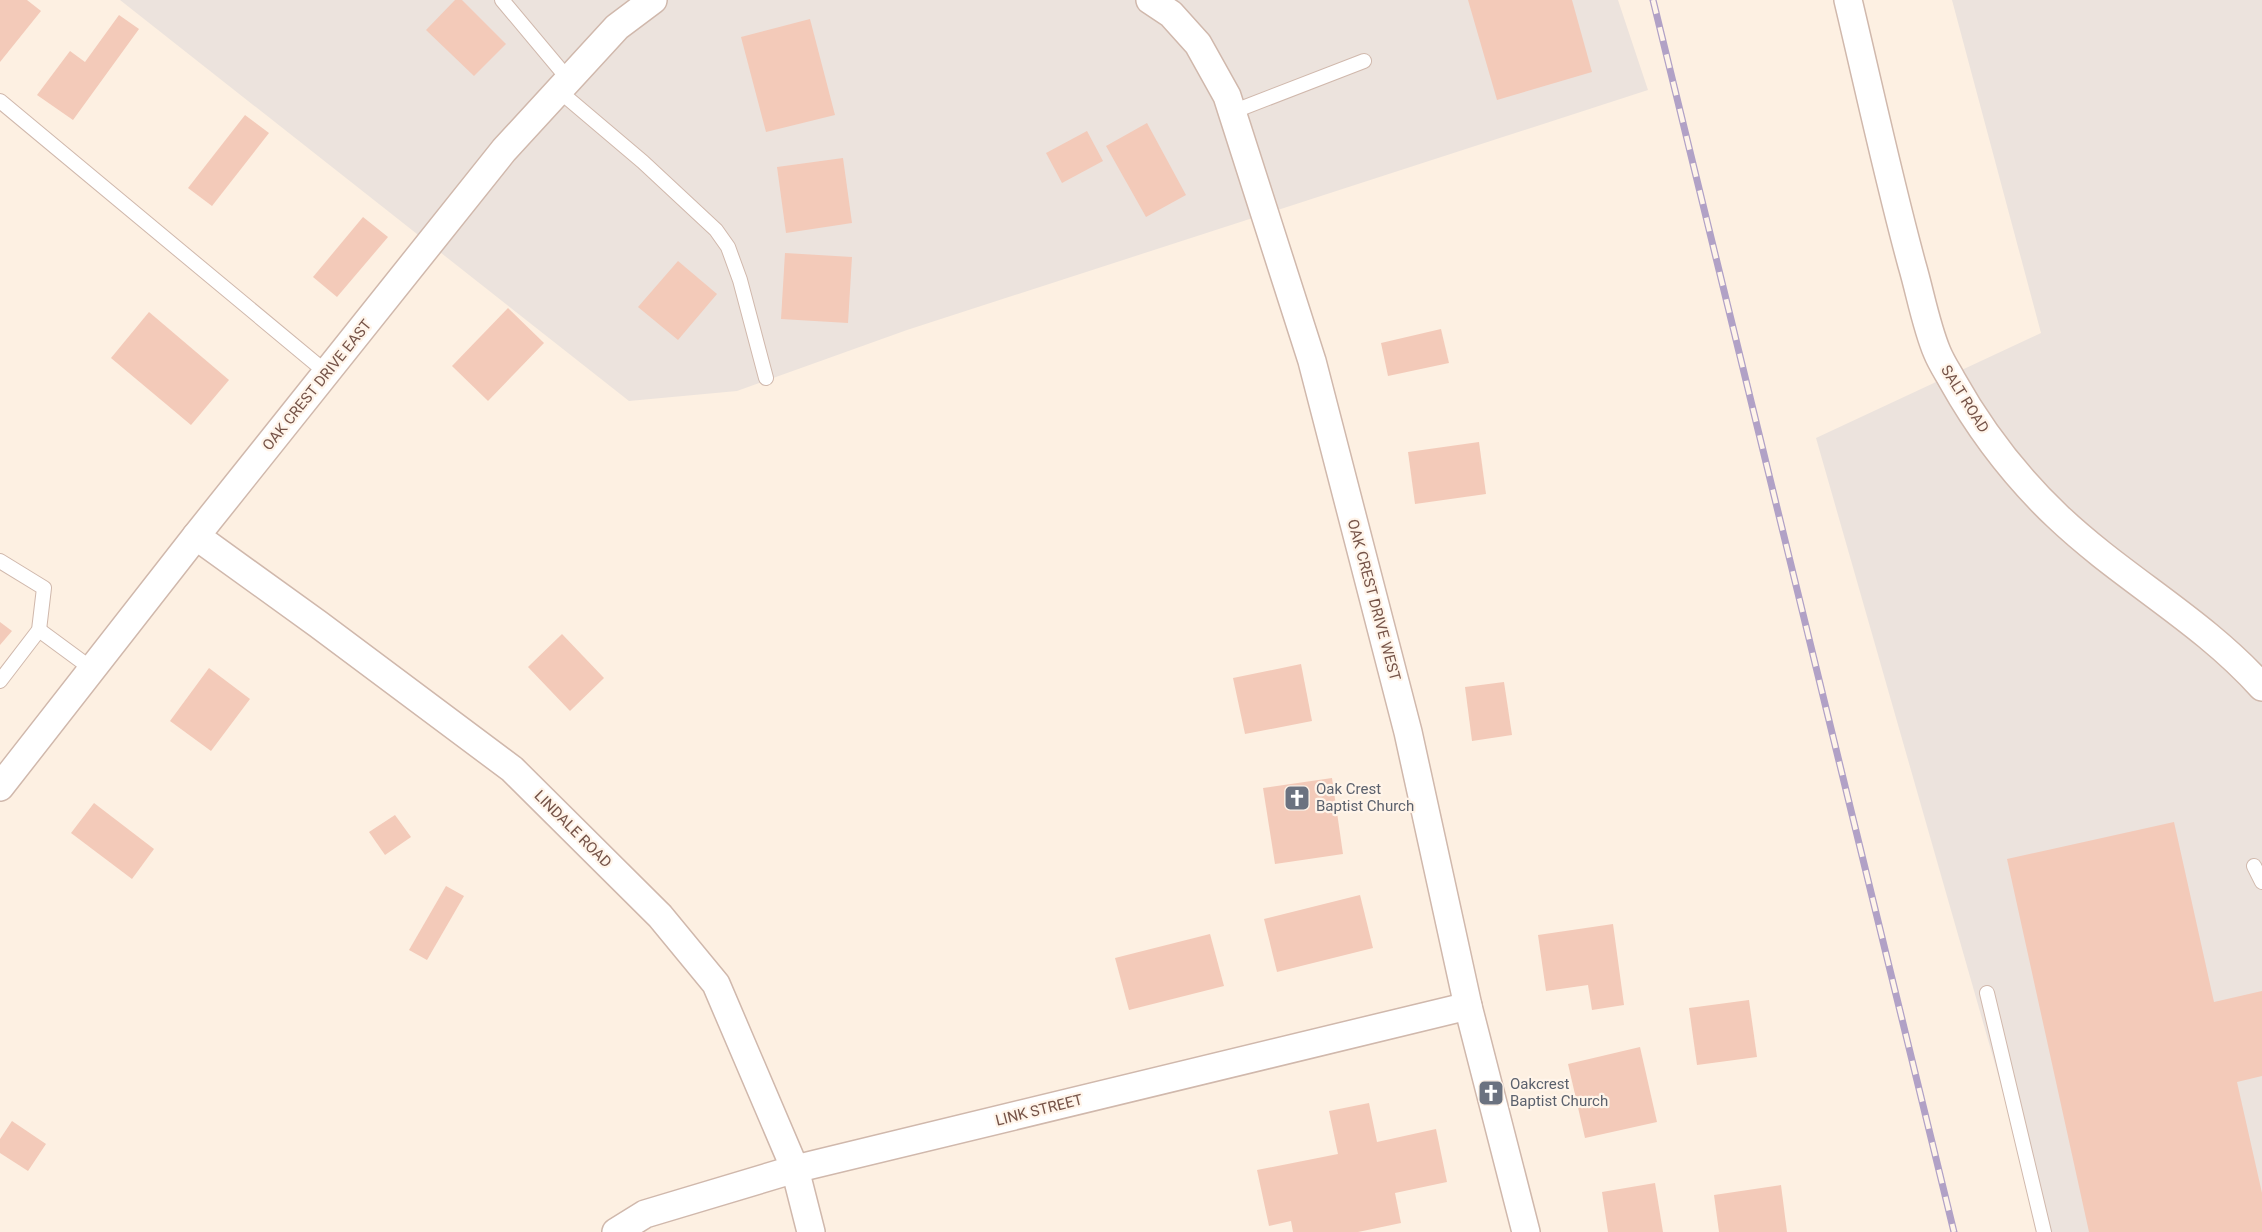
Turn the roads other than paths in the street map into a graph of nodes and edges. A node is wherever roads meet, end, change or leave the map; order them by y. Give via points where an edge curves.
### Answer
1 (502, 0) edge
2 (653, 0) edge
3 (1150, 0) edge
4 (1848, 0) edge
5 (1364, 61) dead end
6 (563, 85) junction
7 (0, 101) edge
8 (1233, 112) junction
9 (327, 373) junction
10 (766, 378) dead end
11 (196, 536) junction
12 (0, 561) edge
13 (39, 630) junction
14 (92, 669) junction
15 (0, 681) edge
16 (2262, 687) edge
17 (0, 787) edge
18 (2254, 866) dead end
19 (2262, 882) edge
20 (1987, 993) dead end
21 (1468, 1006) junction
22 (795, 1169) junction
23 (616, 1232) edge
24 (811, 1232) edge
25 (1526, 1232) edge
26 (2044, 1232) edge

1 - 6 lane
2 - 6 street, OAK CREST DRIVE EAST via 617,27
3 - 8 street, OAK CREST DRIVE WEST via 1171,14 1198,44
4 - 16 street, SALT ROAD via 1899,217 1936,352 1961,396 2014,470 2056,515 2094,549 2178,610
5 - 8 lane
6 - 9 street, OAK CREST DRIVE EAST via 504,150
6 - 10 lane via 716,230 728,247
7 - 9 lane
8 - 21 street, OAK CREST DRIVE WEST via 1312,361 1408,732
9 - 11 street, OAK CREST DRIVE EAST
11 - 14 street, OAK CREST DRIVE EAST
11 - 22 street, LINDALE ROAD via 512,769 660,916 716,984
12 - 13 lane via 44,588
13 - 14 lane
13 - 15 lane
14 - 17 street, OAK CREST DRIVE EAST
18 - 19 lane
20 - 26 lane
21 - 22 street, LINK STREET
21 - 25 street, OAK CREST DRIVE WEST
22 - 23 street, LINK STREET via 645,1214
22 - 24 street, LINDALE ROAD

